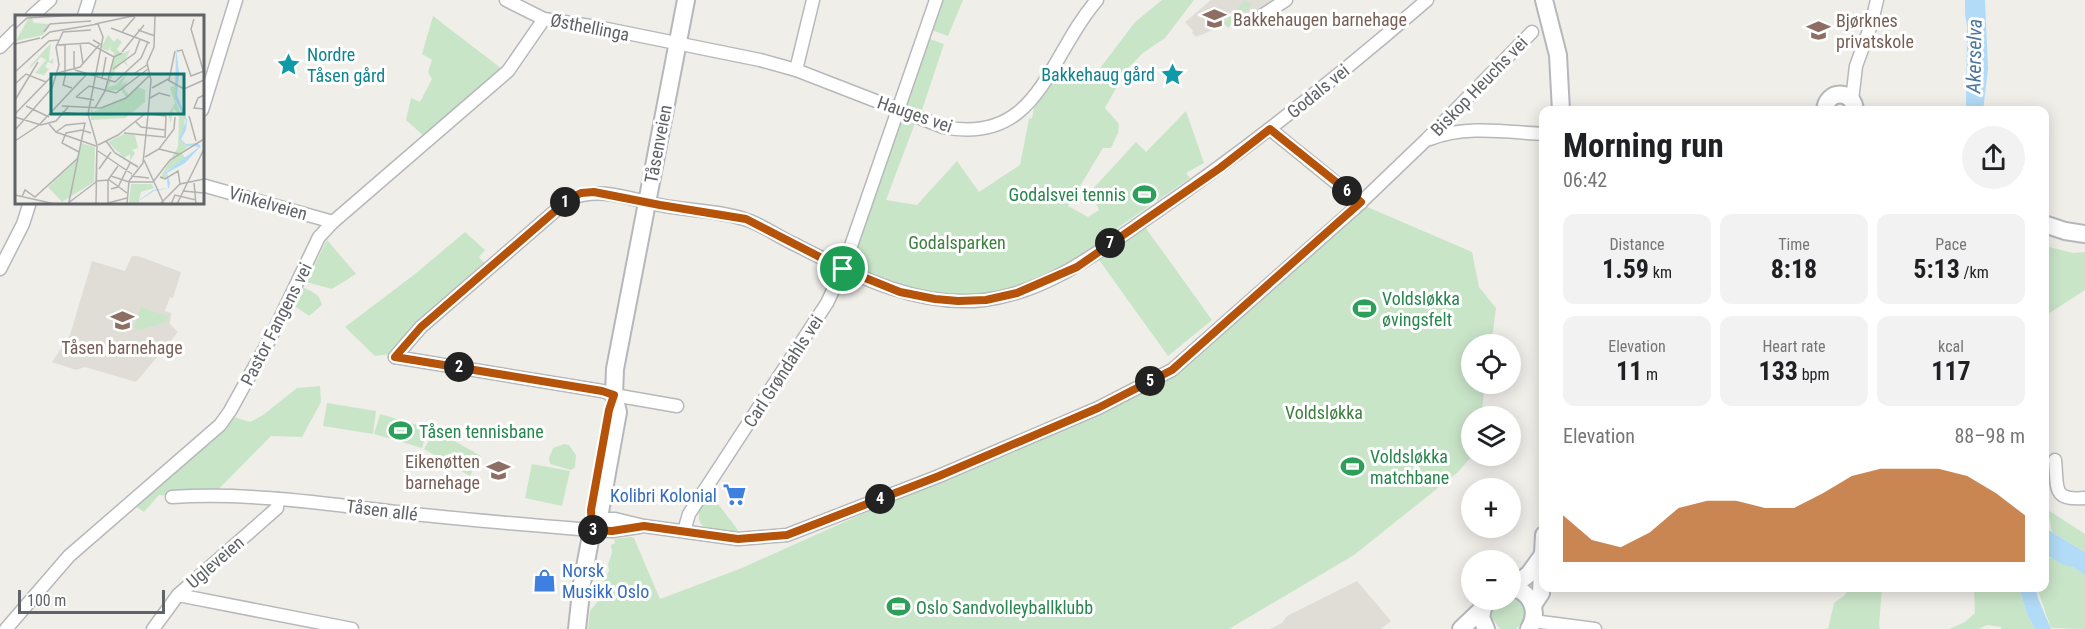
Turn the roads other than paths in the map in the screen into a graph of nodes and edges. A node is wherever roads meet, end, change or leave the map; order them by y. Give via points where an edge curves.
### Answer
1 (50, 0) edge
2 (89, 0) edge
3 (236, 0) edge
4 (506, 0) edge
5 (686, 0) edge
6 (813, 0) edge
7 (936, 0) edge
8 (1097, 0) edge
9 (1286, 0) edge
10 (1427, 0) edge
11 (1544, 0) edge
12 (1877, 0) edge
13 (33, 15) edge
14 (84, 15) edge
15 (1263, 15) dead end
16 (544, 19) junction
17 (15, 32) edge
18 (1532, 32) dead end
19 (677, 44) junction
20 (0, 47) edge
21 (796, 70) junction
22 (204, 104) edge
23 (1844, 105) edge
24 (1562, 106) edge
25 (898, 109) junction
26 (1270, 129) junction
27 (1539, 134) edge
28 (1426, 140) junction
29 (204, 186) edge
30 (647, 202) junction
31 (1361, 202) junction
32 (29, 204) edge
33 (333, 222) junction
34 (2049, 226) edge
35 (2085, 234) edge
36 (0, 269) edge
37 (843, 269) junction
38 (614, 395) junction
39 (677, 406) dead end
40 (2055, 460) dead end
41 (172, 497) dead end
42 (2085, 498) edge
43 (278, 499) junction
44 (592, 530) junction
45 (684, 531) junction
46 (1539, 560) edge
47 (1521, 580) edge
48 (1521, 591) edge
49 (1541, 592) edge
50 (178, 595) junction
51 (1478, 610) edge
52 (1482, 610) edge
53 (1532, 619) edge
54 (6, 629) edge
55 (153, 629) edge
56 (352, 629) edge
57 (577, 629) edge
58 (1461, 629) edge
59 (1486, 629) edge
60 (1595, 629) edge

1 - 13 street
2 - 14 street
3 - 22 street
4 - 16 street, Østhellinga
5 - 19 street, Tåsenveien
6 - 21 street
7 - 25 street, Carl Grøndahls vei
8 - 25 street, Hauges vei via 1029,104 1011,119 979,130 959,130
9 - 15 street
10 - 26 street, Godals vei
11 - 24 street via 1558,55
12 - 23 street
16 - 19 street, Østhellinga
16 - 33 street, Pastor Fangens vei via 508,71
17 - 20 street
18 - 28 street, Biskop Heuchs vei
19 - 21 street, Hauges vei
19 - 30 street, Tåsenveien
21 - 25 street, Hauges vei
25 - 37 street, Carl Grøndahls vei
26 - 31 street
26 - 37 street, Godals vei via 1077,267 1017,293 986,300 935,299 900,292
27 - 28 street, Biskop Heuchs vei via 1461,131 1445,132
28 - 31 street, Biskop Heuchs vei
29 - 33 street, Vinkelveien
30 - 37 street, Godals vei via 746,219
30 - 38 street, Tåsenveien via 615,369
30 - 38 street, Godals vei via 594,192 569,199 421,327 395,357
31 - 45 street, Biskop Heuchs vei via 1172,370 1098,408 787,535 738,539
32 - 36 street
33 - 54 street, Pastor Fangens vei via 319,237 230,411 69,556
34 - 35 street
37 - 45 street, Carl Grøndahls vei via 827,303 689,514
38 - 39 street
38 - 44 street, Tåsenveien via 591,510
40 - 42 street via 2061,496 2067,500
41 - 43 street, Tåsen allé
43 - 44 street, Tåsen allé
43 - 50 street, Ugleveien via 277,508
44 - 45 street, Biskop Heuchs vei via 607,519 615,519
44 - 57 street, Tåsenveien
46 - 47 street
48 - 53 street via 1525,593
49 - 53 street
50 - 55 street, Ugleveien
50 - 56 street
51 - 58 street
52 - 59 street
53 - 60 street

